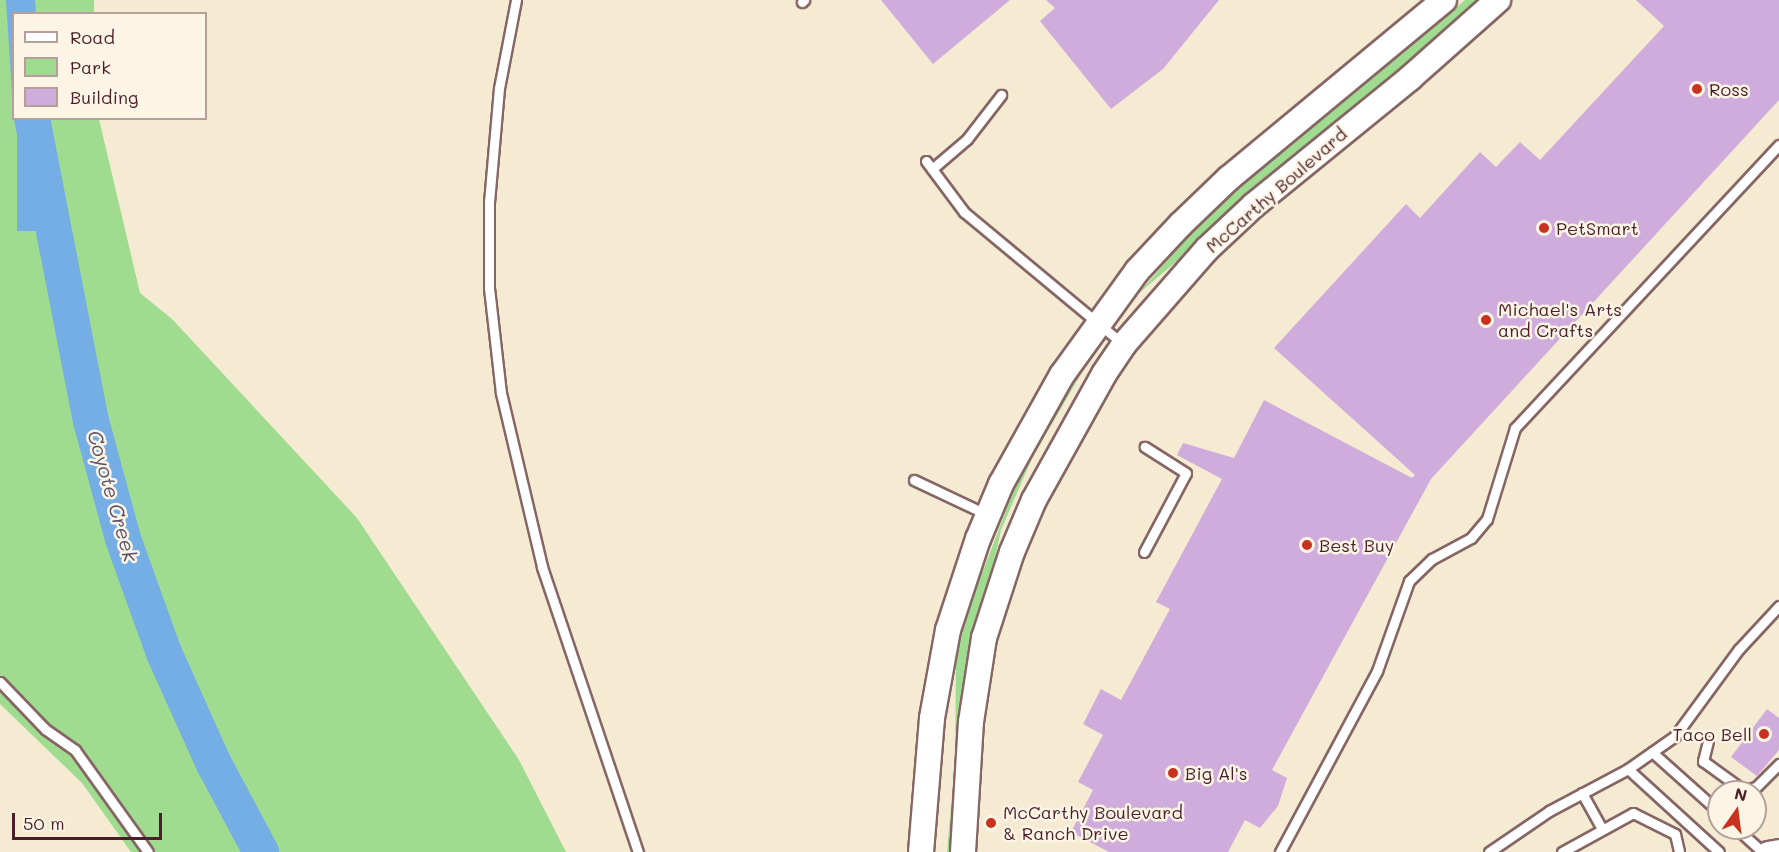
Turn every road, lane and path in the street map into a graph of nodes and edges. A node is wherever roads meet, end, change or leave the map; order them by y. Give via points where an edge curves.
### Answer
1 (516, 0) edge
2 (1444, 0) edge
3 (1498, 0) edge
4 (1001, 95) dead end
5 (1779, 145) edge
6 (926, 161) dead end
7 (932, 169) junction
8 (1096, 323) junction
9 (1124, 344) junction
10 (1145, 447) dead end
11 (914, 480) dead end
12 (988, 515) junction
13 (1144, 552) dead end
14 (1779, 606) edge
15 (0, 682) edge
16 (1708, 741) dead end
17 (1652, 752) junction
18 (1779, 764) edge
19 (1628, 769) junction
20 (1582, 793) junction
21 (1707, 801) edge
22 (1602, 829) junction
23 (1750, 840) edge
24 (1779, 850) edge
25 (148, 852) edge
26 (638, 852) edge
27 (921, 852) edge
28 (963, 852) edge
29 (1280, 852) edge
30 (1489, 852) edge
31 (1562, 852) edge
32 (1679, 852) edge
33 (1719, 852) edge
34 (1763, 852) edge
35 (1767, 852) edge

1 - 26 lane via 499,88 489,202 489,288 501,393 542,567
2 - 8 main road, McCarthy Boulevard via 1229,178 1137,271
3 - 9 main road, McCarthy Boulevard via 1410,78 1254,205 1207,249
4 - 7 lane via 967,139
5 - 29 lane via 1515,428 1487,519 1471,538 1432,559 1409,581 1377,671
6 - 7 lane
7 - 8 lane via 964,212
8 - 9 lane
8 - 12 main road, McCarthy Boulevard via 1028,430
9 - 28 main road, McCarthy Boulevard via 1055,458 997,594 975,681
10 - 13 lane via 1186,473
11 - 12 lane
12 - 27 main road, McCarthy Boulevard via 963,583 939,674
14 - 17 lane via 1739,649 1675,736
15 - 25 lane via 45,729 75,750
16 - 18 lane via 1703,760 1743,790 1756,787
17 - 19 lane
17 - 21 lane
19 - 20 lane
19 - 33 lane
20 - 22 lane
20 - 30 lane
22 - 31 lane
22 - 32 lane via 1633,813 1675,834
23 - 34 lane
24 - 35 street

